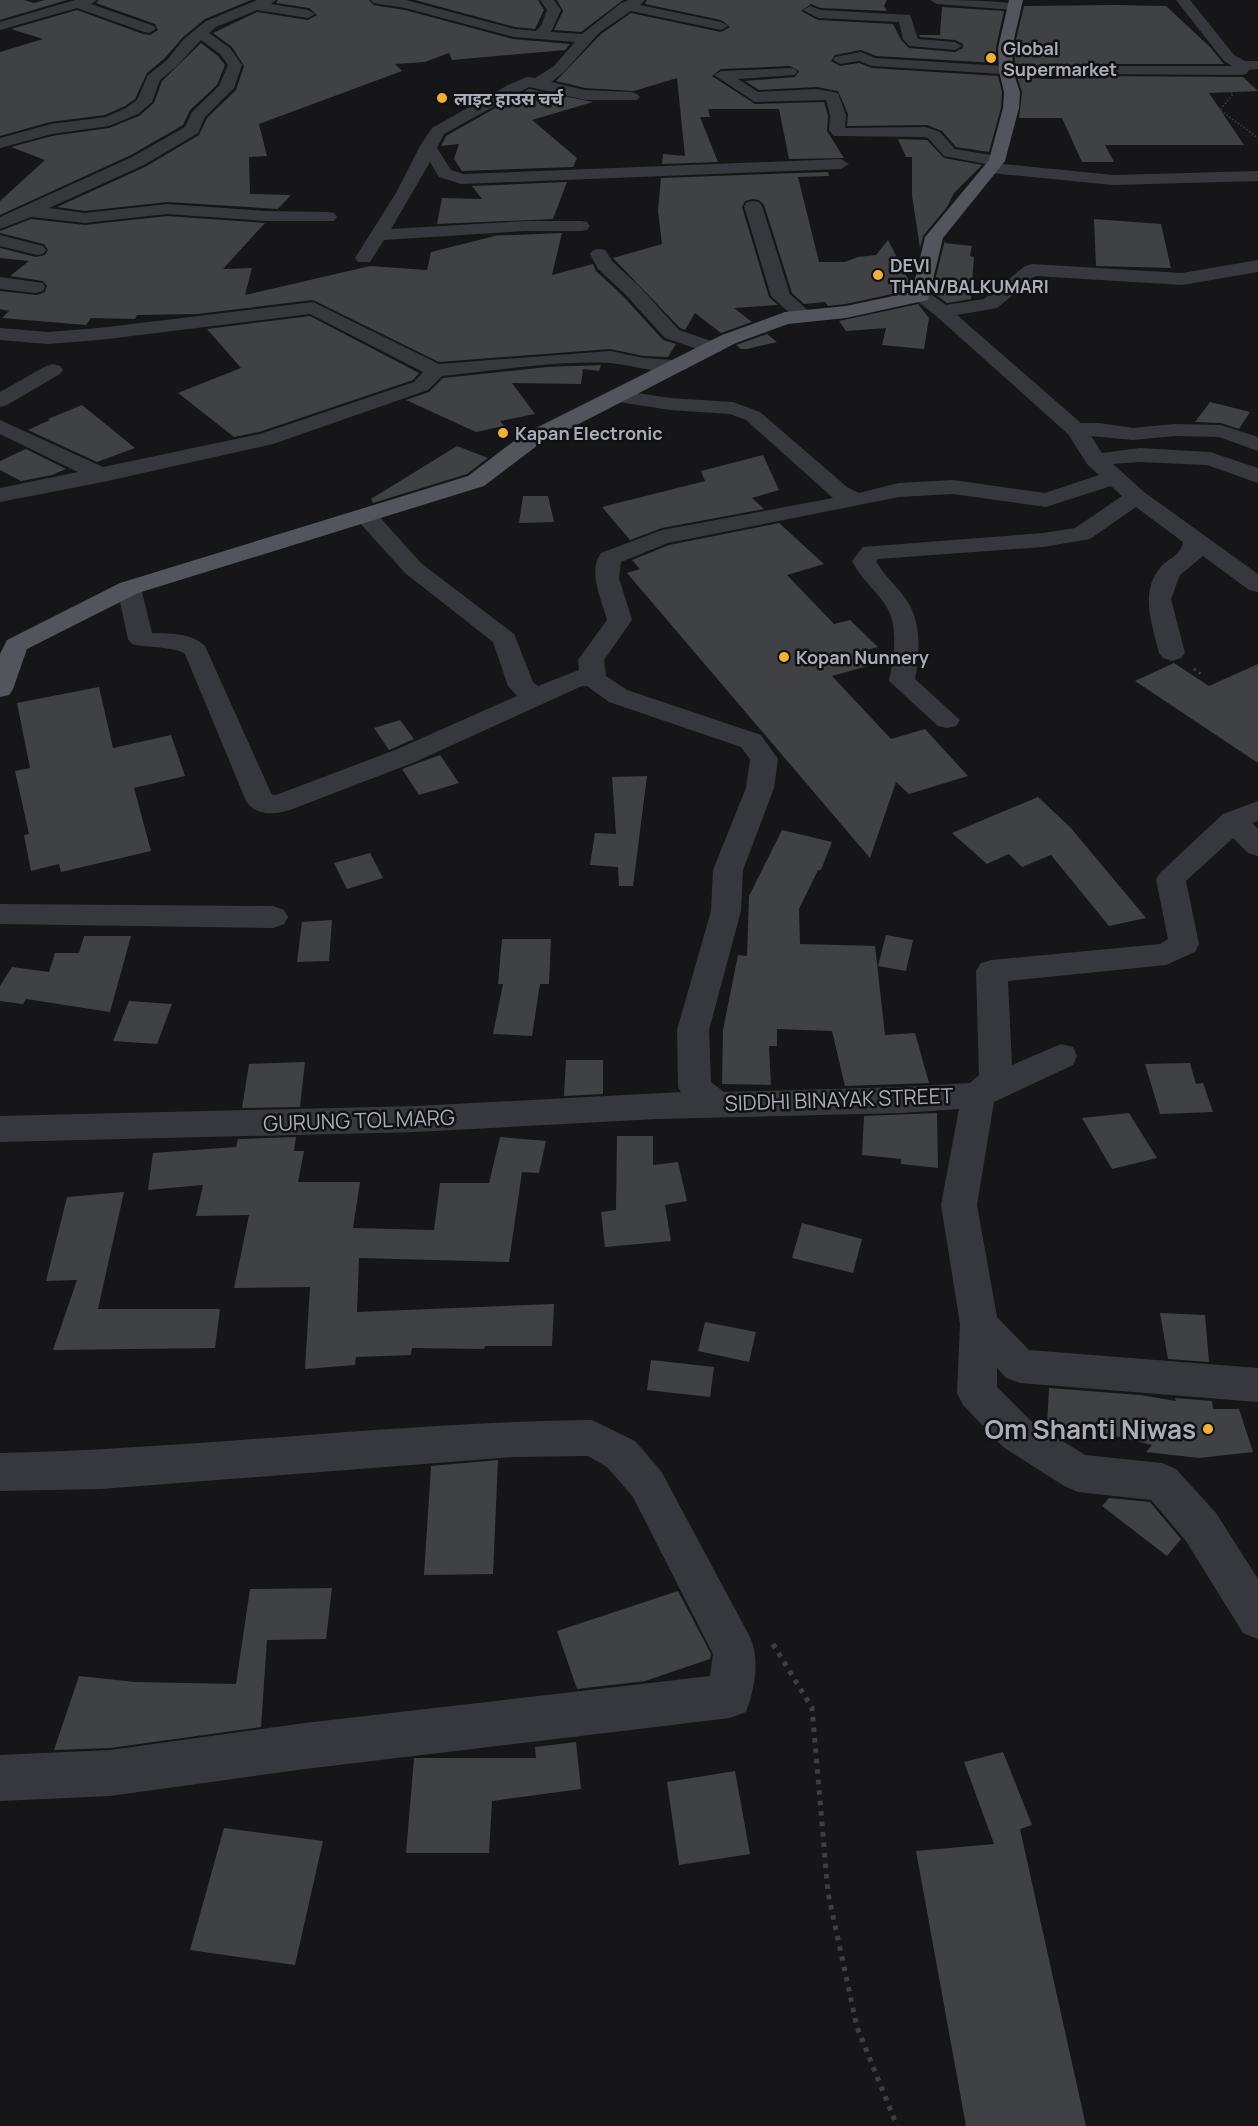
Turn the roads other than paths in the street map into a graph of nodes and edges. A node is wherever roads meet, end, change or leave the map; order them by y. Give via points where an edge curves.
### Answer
1 (378, 0) edge
2 (547, 0) edge
3 (827, 0) edge
4 (937, 0) edge
5 (1176, 0) edge
6 (1183, 0) edge
7 (1201, 0) edge
8 (84, 2) edge
9 (263, 3) edge
10 (632, 3) edge
11 (1016, 3) edge
12 (308, 14) dead end
13 (0, 26) edge
14 (721, 26) dead end
15 (148, 29) dead end
16 (200, 33) junction
17 (538, 36) junction
18 (585, 39) junction
19 (968, 49) dead end
20 (840, 60) dead end
21 (1250, 66) edge
22 (1006, 71) junction
23 (790, 72) dead end
24 (538, 83) junction
25 (632, 97) dead end
26 (0, 143) edge
27 (428, 146) junction
28 (1258, 160) edge
29 (841, 164) dead end
30 (994, 164) junction
31 (1258, 167) edge
32 (1258, 176) edge
33 (753, 206) dead end
34 (0, 207) edge
35 (25, 212) junction
36 (328, 217) dead end
37 (0, 224) edge
38 (581, 226) dead end
39 (378, 235) junction
40 (0, 240) edge
41 (37, 250) dead end
42 (599, 255) dead end
43 (364, 258) dead end
44 (1258, 266) edge
45 (0, 283) edge
46 (36, 287) dead end
47 (921, 296) junction
48 (942, 311) junction
49 (804, 316) junction
50 (0, 334) edge
51 (713, 348) junction
52 (680, 365) junction
53 (53, 370) dead end
54 (436, 370) junction
55 (619, 396) junction
56 (0, 402) edge
57 (0, 426) edge
58 (1076, 430) junction
59 (1258, 444) edge
60 (1095, 459) junction
61 (104, 475) junction
62 (1258, 476) edge
63 (1115, 477) junction
64 (0, 495) edge
65 (1136, 497) junction
66 (857, 500) junction
67 (367, 517) junction
68 (1195, 539) junction
69 (1258, 585) edge
70 (129, 588) junction
71 (8, 647) edge
72 (1172, 653) dead end
73 (589, 678) junction
74 (0, 688) edge
75 (535, 697) junction
76 (947, 720) dead end
77 (1246, 816) edge
78 (1258, 846) edge
79 (0, 914) edge
80 (273, 917) dead end
81 (1061, 1056) dead end
82 (978, 1095) junction
83 (717, 1105) junction
84 (0, 1129) edge
85 (979, 1324) junction
86 (1258, 1385) edge
87 (0, 1472) edge
88 (1258, 1618) edge
89 (0, 1778) edge

1 - 17 street
2 - 17 street via 554,10 547,28
3 - 19 street via 810,11 905,18 914,43
4 - 11 street
5 - 6 street
6 - 7 street
6 - 21 street via 1222,52
8 - 13 street
8 - 15 street
9 - 12 street
9 - 16 street via 211,24
10 - 14 street
10 - 18 street
11 - 22 main road via 1005,48
16 - 26 street via 153,78 144,102 132,111 109,121 51,129
16 - 35 street via 216,43 236,65 226,88 198,115 192,130 138,161
17 - 18 street
18 - 24 street via 560,69
20 - 22 street via 861,56 872,62
21 - 22 street via 1241,71
22 - 30 main road via 1012,92 1011,108
23 - 30 street via 721,75 755,96 833,96 840,133 926,132 934,135 950,153
24 - 25 street via 585,95
24 - 27 street via 527,82 513,88 438,131
27 - 29 street via 446,173 462,179
27 - 39 street
28 - 31 street via 1252,161
30 - 32 street via 1113,180
30 - 47 main road via 934,237
33 - 49 street via 781,296
34 - 35 street
35 - 36 street via 85,218 167,209
35 - 37 street
38 - 39 street
39 - 43 street
40 - 41 street
42 - 51 street via 604,265 672,333
44 - 48 street via 1182,279 1032,270 990,304
45 - 46 street
47 - 48 street
47 - 49 main road via 846,312
48 - 58 street
49 - 51 main road via 785,318
50 - 54 street via 48,338 99,334 313,308
51 - 52 main road
52 - 54 street via 644,364 610,357
52 - 55 main road
53 - 56 street
54 - 61 street via 421,386 265,439
55 - 66 street via 733,408 753,416 839,492
55 - 67 main road via 530,440 476,481
57 - 61 street
58 - 59 street via 1133,434 1174,430 1221,432
58 - 60 street
60 - 62 street via 1140,455 1210,459
60 - 63 street
61 - 64 street
63 - 65 street
63 - 66 street via 1046,500 954,488 899,490
65 - 68 street
65 - 76 street via 1082,534 871,552 864,561 872,578 901,612 906,664 902,681
66 - 73 street via 662,537 609,558 606,578 620,621 591,660
67 - 70 main road
67 - 75 street via 413,568 505,639 521,686
68 - 69 street
68 - 72 street via 1192,555 1169,572 1159,598
70 - 71 main road
70 - 75 street via 141,639 153,643 182,641 196,651 260,801 270,805 405,756
71 - 74 main road
73 - 75 street via 578,678
73 - 83 street, SIDDHI BINAYAK STREET via 618,696 751,741 764,759 760,788 728,870 726,911 693,1030 695,1088
77 - 78 street, SIDDHI BINAYAK STREET
77 - 82 street, SIDDHI BINAYAK STREET via 1171,879 1184,944 1166,954 992,971 996,1080
79 - 80 street
81 - 82 street
82 - 83 street, SIDDHI BINAYAK STREET
82 - 85 street via 959,1205
83 - 84 street, GURUNG TOL MARG via 672,1103 330,1122
85 - 86 street via 1020,1366
85 - 88 street via 977,1393 1017,1434 1078,1473 1162,1482 1201,1527
87 - 89 street via 101,1470 514,1438 592,1438 621,1454 647,1484 735,1652 730,1696 110,1773

